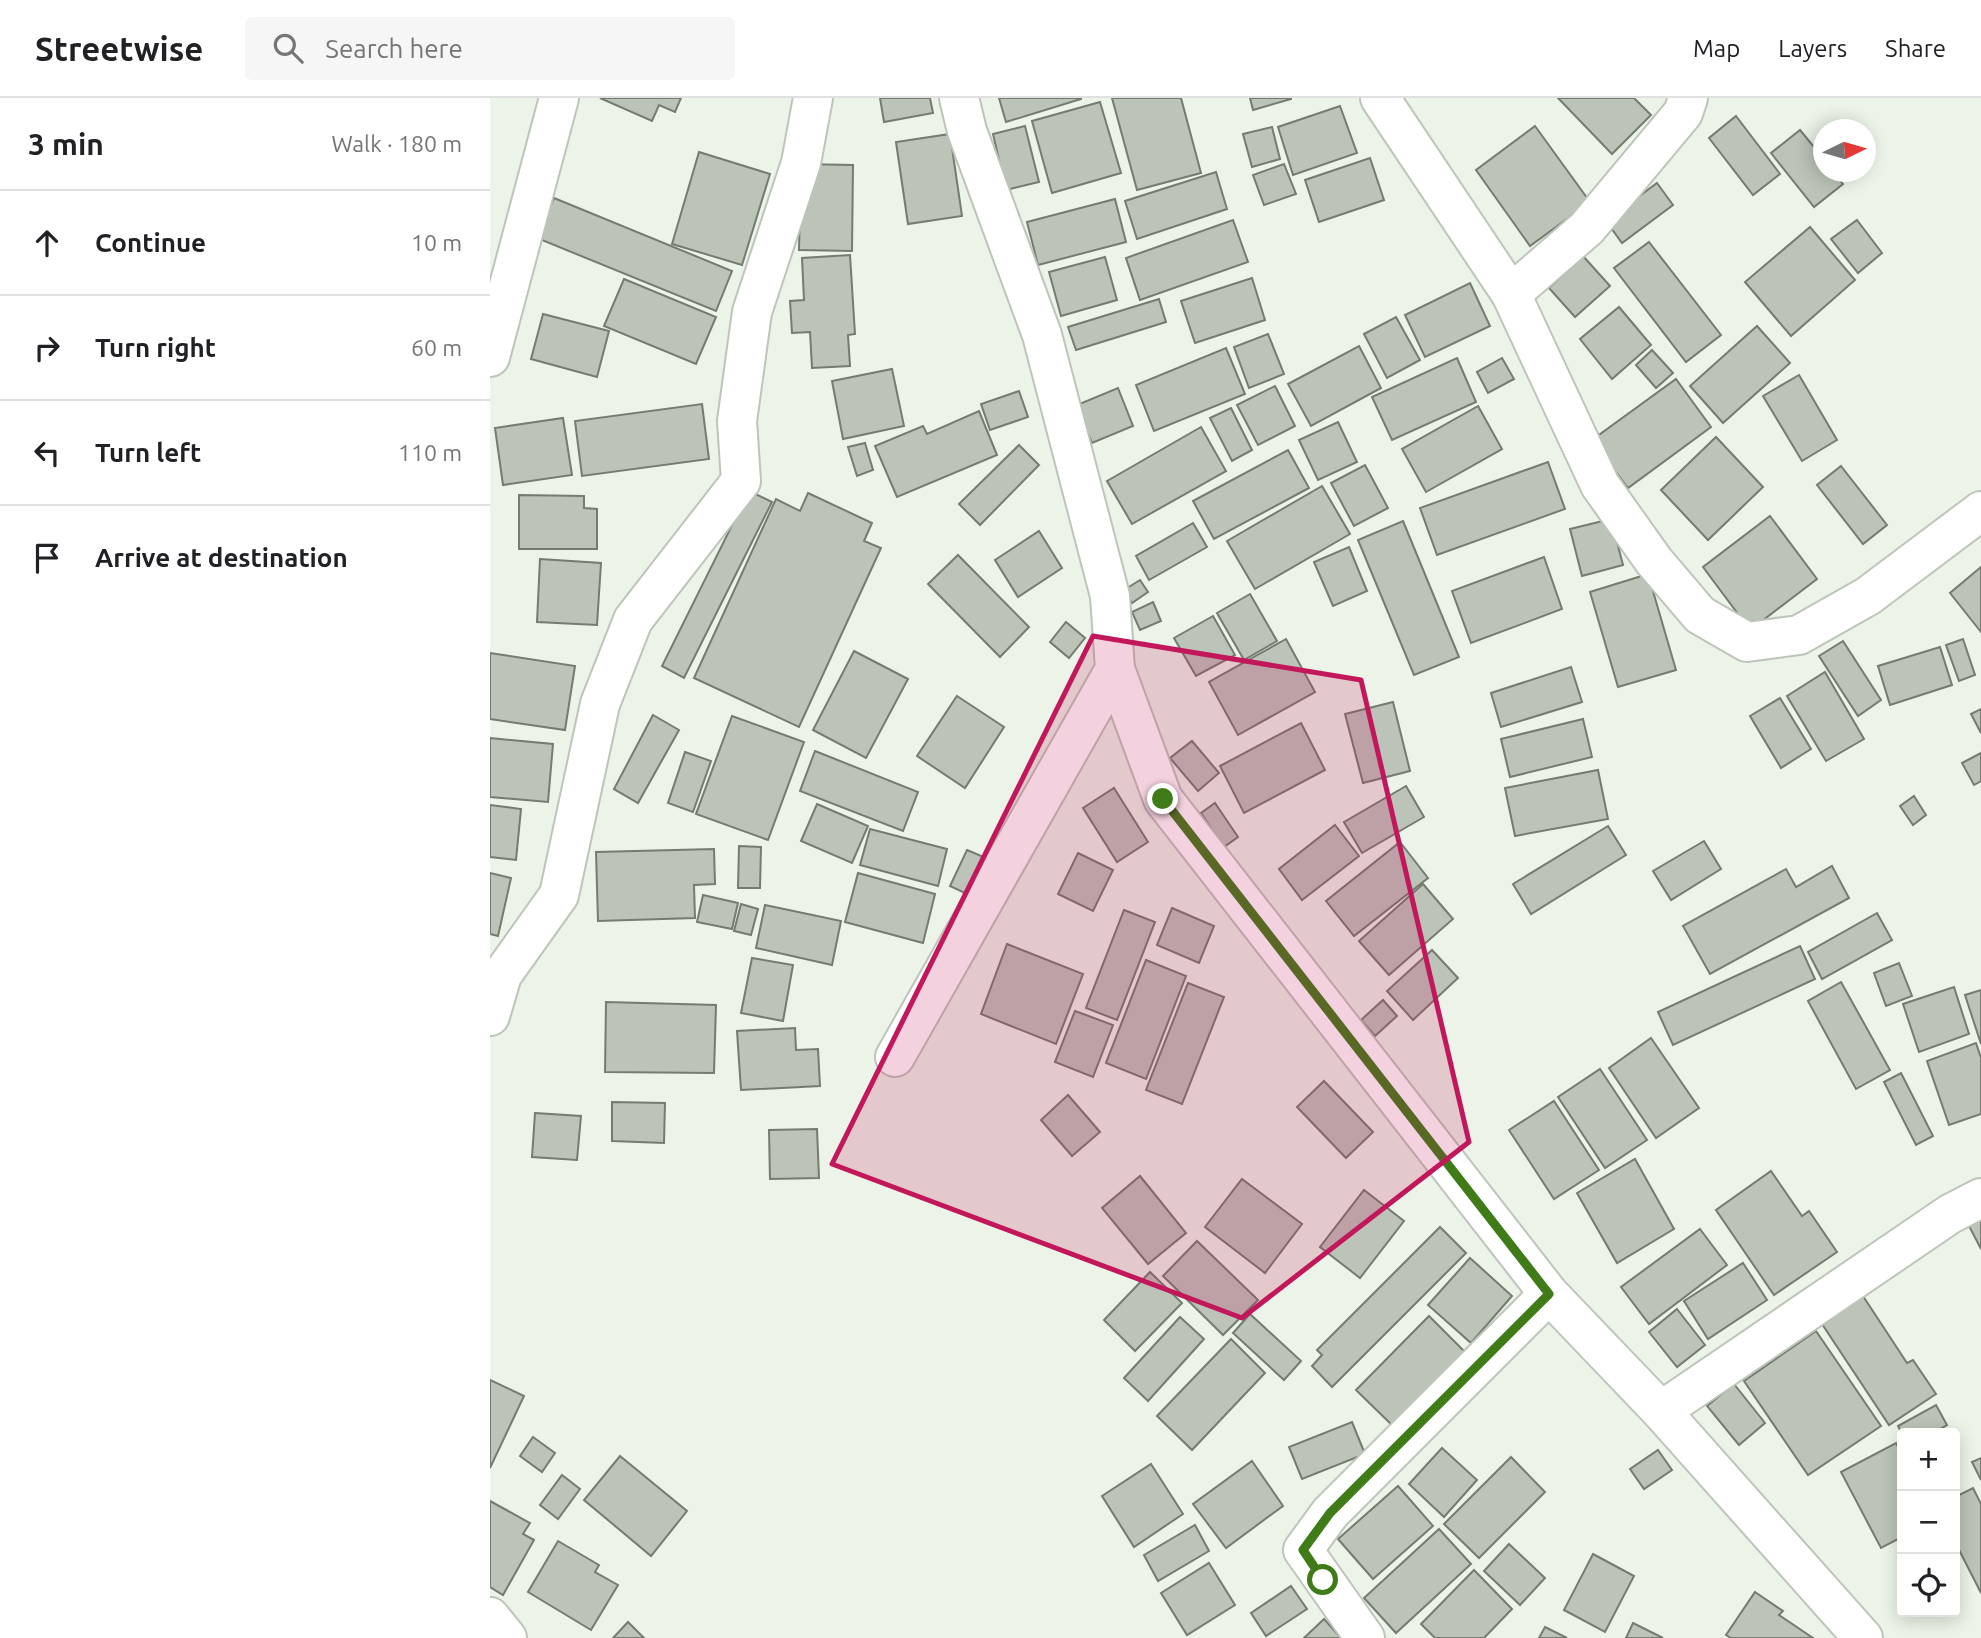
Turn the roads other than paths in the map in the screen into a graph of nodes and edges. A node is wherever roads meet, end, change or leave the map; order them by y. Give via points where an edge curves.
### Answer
1 (559, 98) edge
2 (813, 98) edge
3 (958, 98) edge
4 (1380, 98) edge
5 (1688, 98) edge
6 (1511, 294) junction
7 (490, 357) edge
8 (1981, 511) edge
9 (1115, 669) junction
10 (490, 1016) edge
11 (895, 1057) dead end
12 (1981, 1198) edge
13 (1549, 1294) junction
14 (1661, 1411) junction
15 (490, 1617) edge
16 (507, 1638) edge
17 (1365, 1638) edge
18 (1863, 1638) edge

1 - 7 street
2 - 10 street via 801,163 752,312 737,421 741,481 633,620 600,704 559,895 502,975
3 - 9 street via 1042,335 1110,596
4 - 6 street
5 - 6 street via 1683,113 1587,228
6 - 8 street via 1600,485 1654,561 1700,615 1746,642 1800,635 1868,596
9 - 11 street
9 - 13 street via 1163,799
12 - 14 street via 1950,1214
13 - 14 street
13 - 17 street via 1330,1513 1303,1550
14 - 18 street
15 - 16 street

